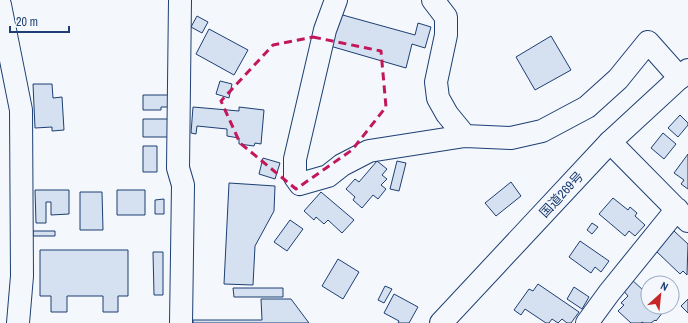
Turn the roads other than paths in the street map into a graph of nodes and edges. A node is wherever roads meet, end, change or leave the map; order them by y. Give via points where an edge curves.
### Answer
1 (180, 0) edge
2 (336, 0) edge
3 (433, 0) edge
4 (0, 5) edge
5 (684, 74) edge
6 (465, 136) junction
7 (610, 142) junction
8 (682, 215) edge
9 (18, 323) edge
10 (181, 323) edge
11 (441, 323) edge
12 (587, 323) edge

1 - 10 main road via 178,168 183,185
2 - 6 main road via 325,30 295,159 295,178 300,184 328,176 342,165 369,151
3 - 6 main road via 446,17 446,35 436,82 438,98
4 - 9 main road via 21,110 22,276
5 - 6 main road via 648,42 618,79 587,107 542,131 511,138
5 - 7 main road, 国道269号
7 - 8 main road
7 - 11 main road, 国道269号
8 - 12 main road via 609,293

